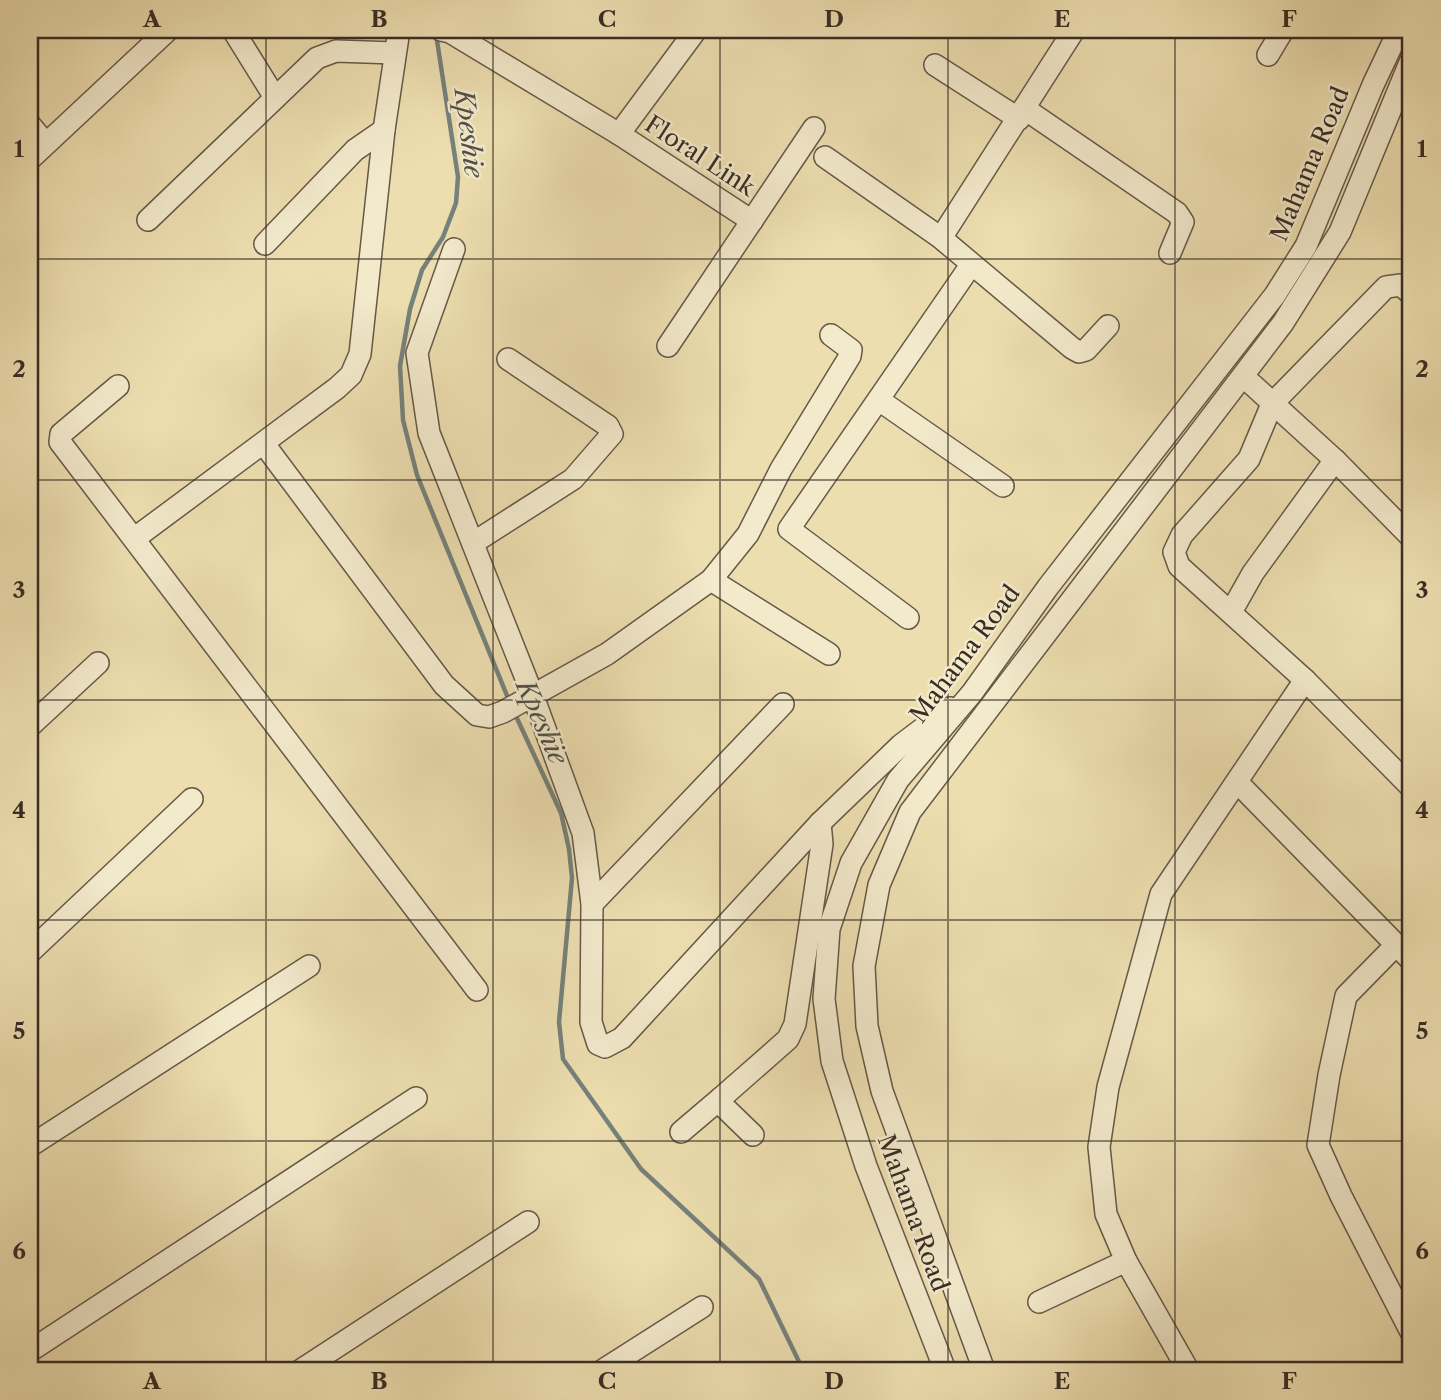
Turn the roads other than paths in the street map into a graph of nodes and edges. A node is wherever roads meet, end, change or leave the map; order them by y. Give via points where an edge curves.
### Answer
1 (167, 30) edge
2 (233, 30) edge
3 (399, 30) edge
4 (696, 30) edge
5 (1074, 30) edge
6 (1283, 30) edge
7 (1399, 30) edge
8 (445, 31) edge
9 (395, 53) junction
10 (1268, 55) dead end
11 (1411, 60) edge
12 (935, 65) dead end
13 (274, 96) junction
14 (1022, 114) junction
15 (30, 125) edge
16 (814, 128) dead end
17 (384, 130) junction
18 (619, 134) junction
19 (45, 143) junction
20 (825, 157) dead end
21 (30, 159) edge
22 (148, 220) dead end
23 (752, 221) junction
24 (941, 238) junction
25 (265, 244) dead end
26 (453, 249) dead end
27 (1170, 253) dead end
28 (971, 265) junction
29 (1411, 294) edge
30 (1108, 326) dead end
31 (831, 335) dead end
32 (668, 346) dead end
33 (508, 359) dead end
34 (1244, 377) junction
35 (118, 386) dead end
36 (879, 400) junction
37 (1272, 404) junction
38 (264, 443) junction
39 (1335, 460) junction
40 (1003, 486) dead end
41 (756, 517) junction
42 (789, 529) junction
43 (1411, 537) edge
44 (135, 538) junction
45 (473, 543) junction
46 (711, 580) junction
47 (1231, 612) junction
48 (908, 618) dead end
49 (829, 654) dead end
50 (98, 663) dead end
51 (1305, 680) junction
52 (972, 693) junction
53 (528, 699) junction
54 (783, 704) dead end
55 (30, 726) edge
56 (1238, 783) junction
57 (1411, 787) edge
58 (192, 799) dead end
59 (820, 823) junction
60 (592, 904) junction
61 (30, 952) edge
62 (1404, 953) edge
63 (309, 966) dead end
64 (477, 990) dead end
65 (416, 1098) dead end
66 (722, 1098) junction
67 (681, 1132) dead end
68 (753, 1135) dead end
69 (30, 1146) edge
70 (528, 1223) dead end
71 (1126, 1261) junction
72 (1039, 1302) dead end
73 (702, 1307) dead end
74 (1411, 1332) edge
75 (30, 1351) edge
76 (301, 1370) edge
77 (603, 1370) edge
78 (944, 1370) edge
79 (984, 1370) edge
80 (1188, 1370) edge

1 - 19 street
2 - 13 street
3 - 9 street
4 - 18 street, Floral Link
5 - 14 street
6 - 10 street
7 - 52 street, Mahama Road via 1325,206 1275,295 1048,587
8 - 18 street, Floral Link
9 - 13 street via 327,52
9 - 17 street
11 - 34 street, Mahama Road via 1340,232
12 - 14 street
13 - 22 street
14 - 24 street
14 - 27 street via 1177,213 1183,222
15 - 19 street
16 - 23 street
17 - 25 street via 355,150
17 - 38 street via 360,354 351,375 337,388
18 - 23 street, Floral Link
19 - 21 street
20 - 24 street
23 - 32 street
24 - 28 street
26 - 45 street via 417,354 429,433
28 - 30 street via 1079,352
28 - 36 street
29 - 37 street via 1401,285 1386,286
31 - 41 street via 851,351 850,356
33 - 45 street via 608,426 612,434 573,479
34 - 37 street
34 - 79 street, Mahama Road via 910,812 879,885 864,966 867,1026 882,1091
35 - 44 street via 73,422 61,434 61,442
36 - 40 street
36 - 42 street
37 - 39 street
37 - 47 street via 1249,459 1182,535 1174,552 1179,566
38 - 44 street
38 - 53 street via 444,685 477,715 489,717
39 - 43 street
39 - 47 street via 1252,573
41 - 42 street
41 - 46 street via 737,551
42 - 48 street
44 - 64 street
45 - 53 street
46 - 49 street
46 - 53 street via 607,654
47 - 51 street
50 - 55 street
51 - 56 street
51 - 57 street
52 - 59 street via 901,745
52 - 78 street, Mahama Road via 898,780 851,863 829,929 824,999 832,1061 866,1166
53 - 60 street via 583,833
54 - 60 street
56 - 62 street
56 - 71 street via 1161,894 1108,1087 1099,1147 1106,1214
58 - 61 street
59 - 60 street via 622,1038 606,1047 598,1044 591,1022
59 - 66 street via 822,844 795,1024 788,1039
62 - 74 street via 1346,996 1318,1145
63 - 69 street
65 - 75 street
66 - 67 street
66 - 68 street via 723,1106
70 - 76 street
71 - 72 street
71 - 80 street
73 - 77 street

